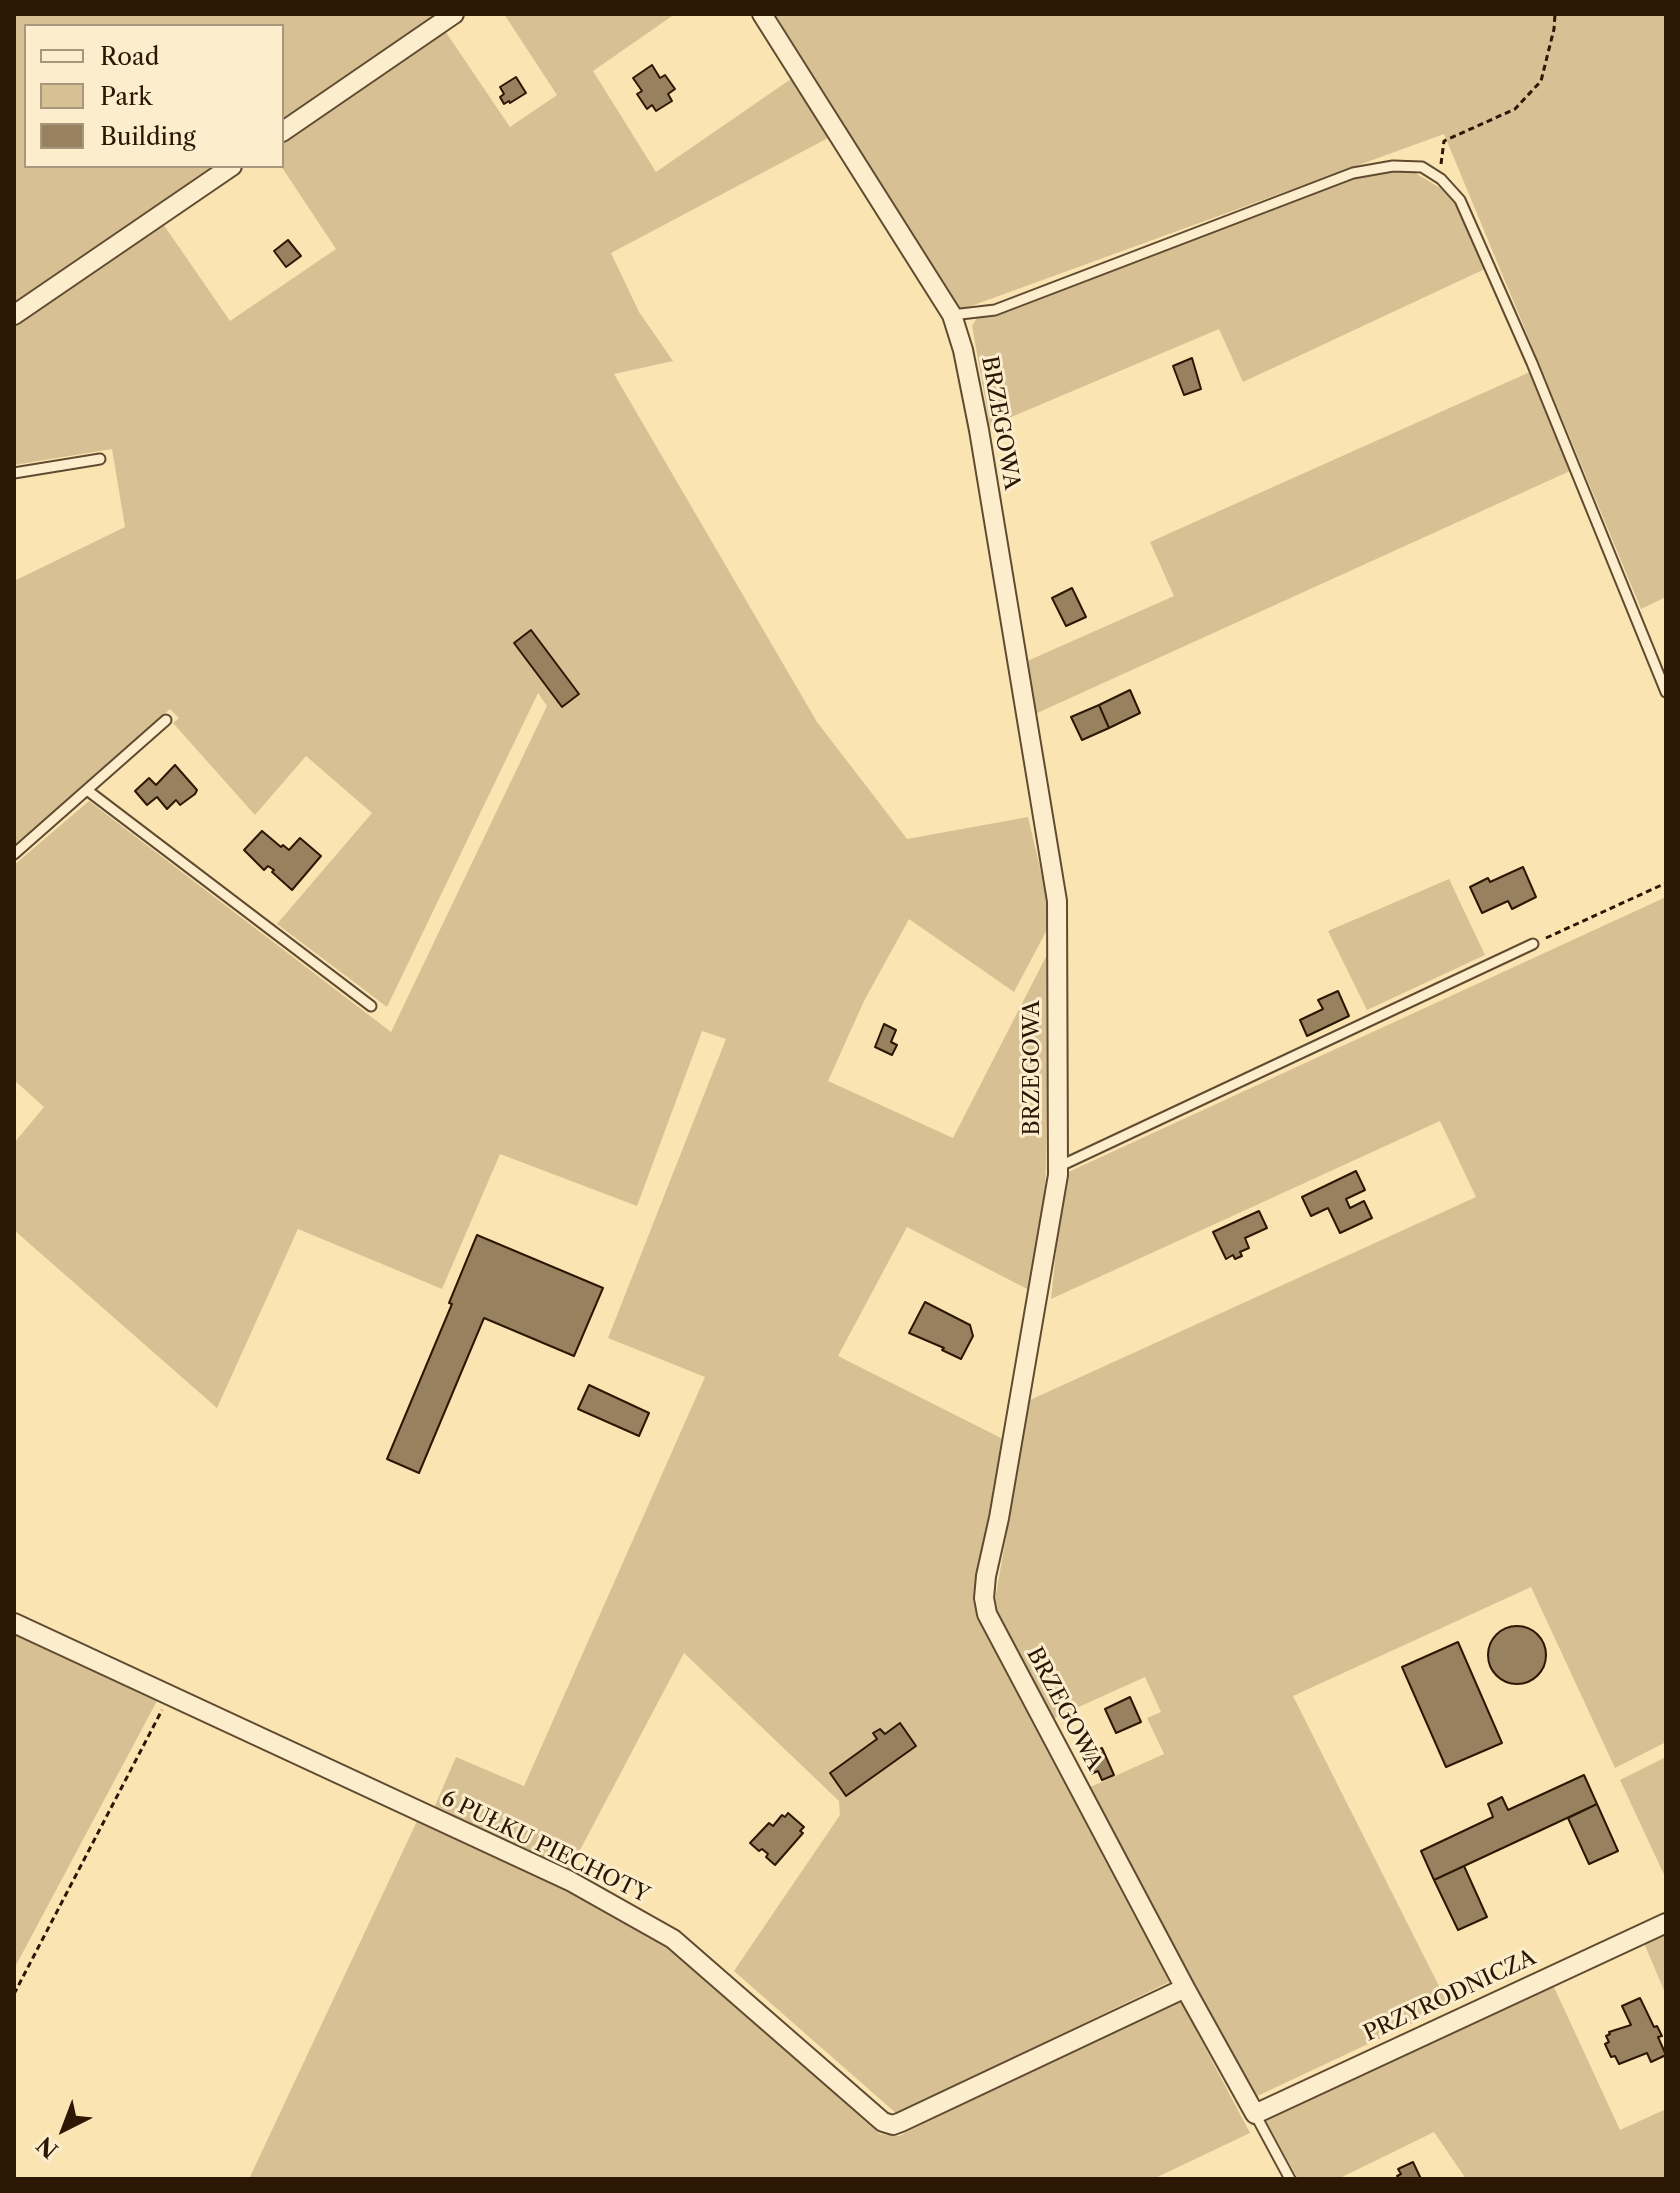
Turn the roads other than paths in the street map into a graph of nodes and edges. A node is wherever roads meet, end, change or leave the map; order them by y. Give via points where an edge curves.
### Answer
1 (454, 14) edge
2 (762, 14) edge
3 (284, 131) edge
4 (229, 168) edge
5 (14, 315) edge
6 (952, 315) junction
7 (100, 459) dead end
8 (14, 473) edge
9 (1666, 692) edge
10 (166, 720) dead end
11 (87, 790) junction
12 (14, 854) edge
13 (1533, 944) road end
14 (371, 1006) dead end
15 (1057, 1167) junction
16 (14, 1623) edge
17 (1666, 1923) edge
18 (1185, 1988) junction
19 (1255, 2114) junction
20 (1290, 2179) edge

1 - 3 street
2 - 6 street, BRZEGOWA
4 - 5 street
6 - 9 lane via 995,310 1353,173 1422,167 1460,200
6 - 15 street, BRZEGOWA via 979,430 1057,901
7 - 8 lane
10 - 11 lane
11 - 12 lane
11 - 14 lane
13 - 15 lane
15 - 18 street, BRZEGOWA via 984,1598 987,1614
16 - 18 street, 6 PUŁKU PIECHOTY via 570,1881 673,1939 874,2115 893,2125
17 - 19 street, PRZYRODNICZA
18 - 19 street, BRZEGOWA
19 - 20 lane

